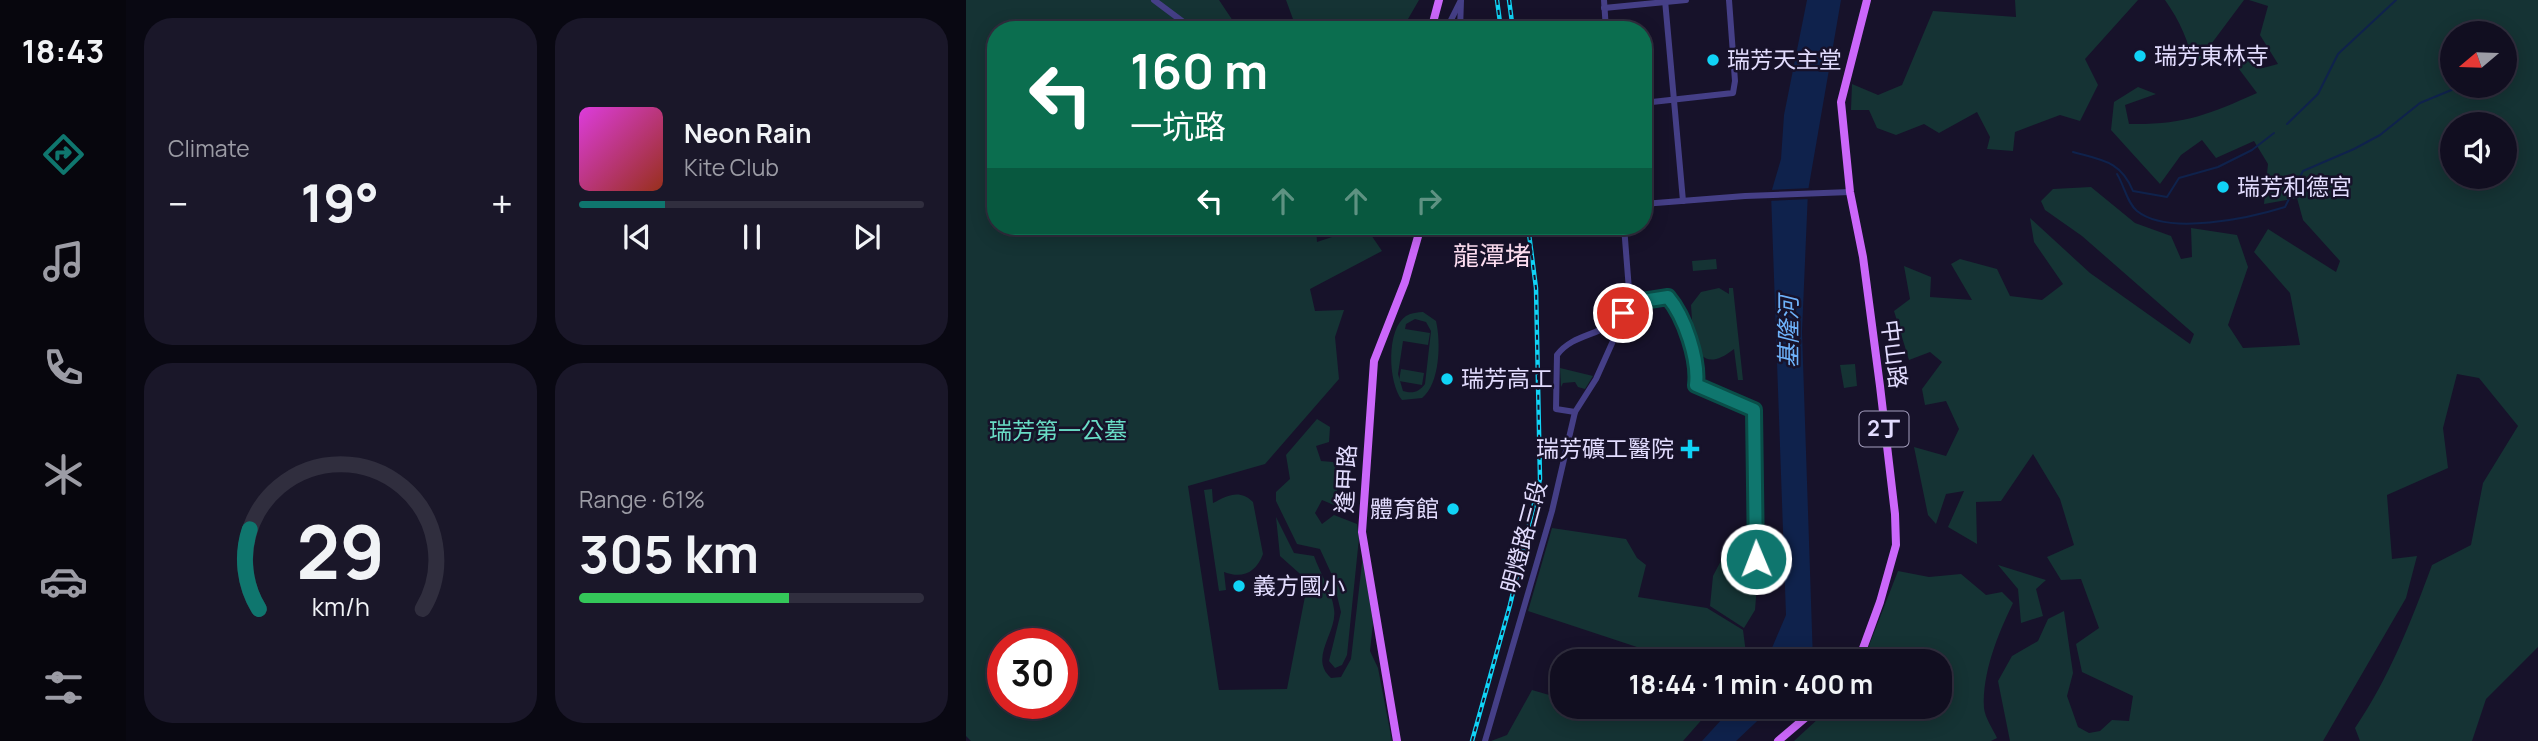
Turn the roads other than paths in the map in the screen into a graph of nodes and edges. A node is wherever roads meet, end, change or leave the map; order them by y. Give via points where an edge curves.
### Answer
1 (1154, 0) edge
2 (1439, 0) edge
3 (1461, 0) edge
4 (1604, 0) edge
5 (1686, 0) edge
6 (1729, 0) edge
7 (1867, 0) edge
8 (1665, 1) edge
9 (1604, 8) junction
10 (1182, 21) edge
11 (1433, 21) edge
12 (1450, 21) edge
13 (1460, 21) edge
14 (1605, 21) edge
15 (1675, 100) junction
16 (1652, 102) edge
17 (1850, 192) junction
18 (1683, 201) junction
19 (1652, 203) edge
20 (1418, 235) edge
21 (1625, 235) edge
22 (1630, 303) junction
23 (1575, 412) junction
24 (1756, 559) dead end
25 (1863, 649) edge
26 (1804, 719) edge
27 (1398, 741) edge
28 (1485, 741) edge
29 (1778, 741) edge

1 - 10 street
2 - 11 main road
3 - 12 street
3 - 13 street
4 - 9 street
5 - 8 street
6 - 15 street via 1733,93
7 - 17 main road, 2丁 via 1841,102
8 - 9 street
8 - 15 street
9 - 14 street
15 - 16 street
15 - 18 street
17 - 18 street
17 - 25 main road, 中山路 / 2丁 via 1863,257 1896,545
18 - 19 street
20 - 27 main road, 逢甲路 via 1374,361 1362,532
21 - 22 street, 明燈路三段
22 - 23 street, 明燈路三段 via 1596,379
22 - 23 street via 1615,322 1570,342 1557,355 1556,409
22 - 24 street via 1668,297 1693,349 1696,385 1754,410
23 - 28 street, 明燈路三段 via 1552,511
26 - 29 main road

